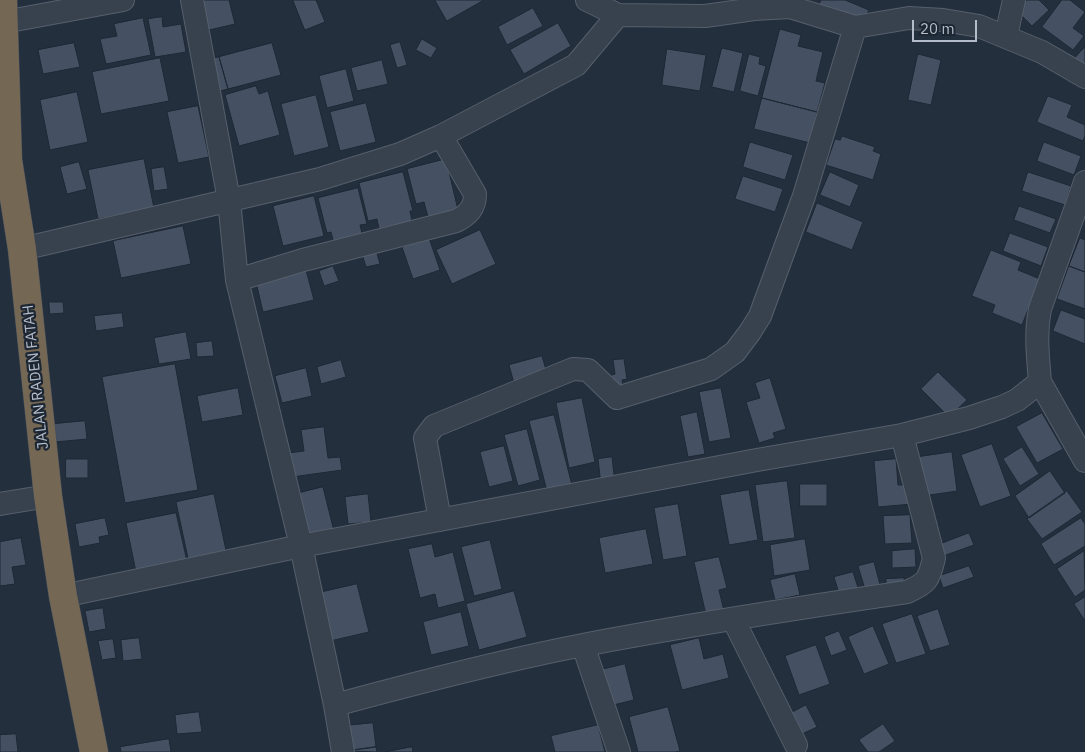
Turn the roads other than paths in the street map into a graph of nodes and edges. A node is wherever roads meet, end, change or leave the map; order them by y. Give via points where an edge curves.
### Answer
1 (123, 0) edge
2 (192, 0) edge
3 (587, 0) edge
4 (1014, 0) edge
5 (792, 4) edge
6 (4, 11) edge
7 (618, 15) junction
8 (855, 27) junction
9 (1006, 36) junction
10 (1085, 77) edge
11 (441, 136) junction
12 (4, 160) edge
13 (1085, 182) edge
14 (229, 200) junction
15 (22, 249) junction
16 (237, 280) junction
17 (1040, 382) junction
18 (902, 434) junction
19 (1085, 461) edge
20 (48, 496) junction
21 (0, 504) edge
22 (440, 520) junction
23 (301, 546) junction
24 (64, 596) junction
25 (733, 619) junction
26 (583, 645) junction
27 (335, 705) junction
28 (796, 745) dead end
29 (94, 752) edge
30 (343, 752) edge
31 (619, 752) edge

1 - 6 street
2 - 14 street
3 - 7 street
4 - 9 street
5 - 7 street via 705,16
5 - 8 street
6 - 12 highway, JALAN RADEN FATAH
7 - 11 street via 576,65
8 - 9 street via 908,18 943,20 979,26
8 - 22 street via 804,196 760,316 735,352 711,369 617,398 588,370 573,369 434,426 425,438
9 - 10 street
11 - 14 street via 400,154 320,179
11 - 16 street via 475,194 472,209 465,216
12 - 15 highway, JALAN RADEN FATAH
13 - 17 street via 1040,309 1037,340
14 - 15 street
14 - 16 street
15 - 20 highway, JALAN RADEN FATAH
16 - 23 street
17 - 18 street via 1002,407
17 - 19 street
18 - 22 street
18 - 25 street via 934,558 923,585 907,592
20 - 21 street
20 - 24 highway, JALAN RADEN FATAH
22 - 23 street
23 - 24 street
23 - 27 street
24 - 29 highway, JALAN RADEN FATAH
25 - 26 street
25 - 28 street
26 - 27 street via 434,678
26 - 31 street
27 - 30 street

